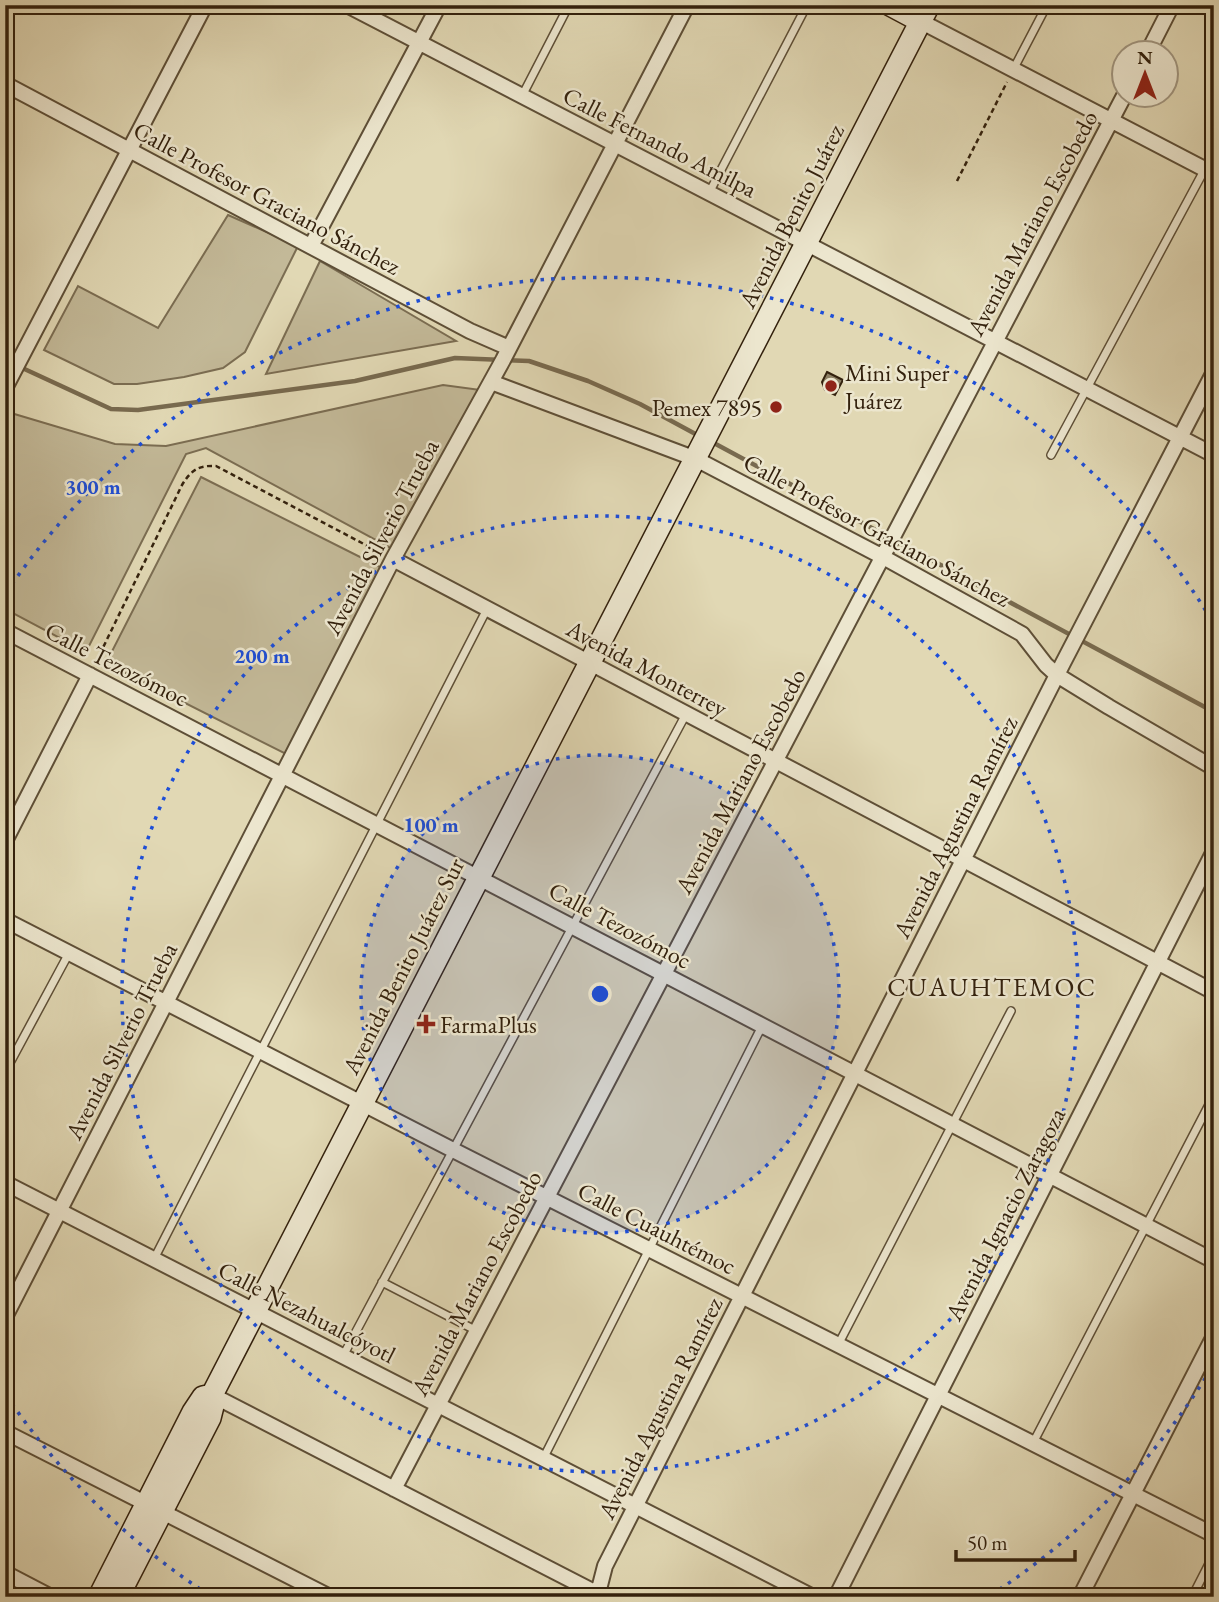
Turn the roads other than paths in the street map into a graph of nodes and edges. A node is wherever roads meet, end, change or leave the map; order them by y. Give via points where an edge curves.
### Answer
1 (205, 5) edge
2 (347, 5) edge
3 (439, 5) edge
4 (569, 5) edge
5 (687, 5) edge
6 (807, 5) edge
7 (890, 5) edge
8 (1047, 5) edge
9 (1172, 5) edge
10 (925, 13) edge
11 (1154, 38) edge
12 (419, 43) junction
13 (1013, 69) junction
14 (5, 84) edge
15 (522, 96) junction
16 (1118, 108) edge
17 (1112, 121) junction
18 (614, 144) junction
19 (128, 150) junction
20 (1214, 152) edge
21 (1209, 172) edge
22 (709, 193) junction
23 (806, 244) junction
24 (311, 246) junction
25 (995, 342) junction
26 (509, 348) junction
27 (1214, 372) edge
28 (491, 382) junction
29 (8, 384) edge
30 (1087, 389) junction
31 (1180, 438) junction
32 (698, 455) junction
33 (1051, 455) dead end
34 (1214, 455) edge
35 (883, 556) junction
36 (393, 559) junction
37 (486, 609) junction
38 (5, 631) edge
39 (590, 663) junction
40 (1060, 669) junction
41 (90, 675) junction
42 (686, 714) junction
43 (776, 761) junction
44 (1214, 768) edge
45 (283, 775) junction
46 (376, 824) junction
47 (5, 841) edge
48 (1214, 851) edge
49 (963, 860) junction
50 (479, 877) junction
51 (5, 919) edge
52 (573, 926) junction
53 (69, 953) junction
54 (1157, 962) junction
55 (664, 974) junction
56 (1214, 992) edge
57 (166, 1002) junction
58 (1011, 1011) dead end
59 (762, 1025) junction
60 (260, 1051) junction
61 (5, 1072) edge
62 (855, 1073) junction
63 (1214, 1095) edge
64 (362, 1103) junction
65 (952, 1124) junction
66 (453, 1150) junction
67 (1049, 1175) junction
68 (5, 1183) edge
69 (547, 1198) junction
70 (60, 1211) junction
71 (1146, 1225) junction
72 (649, 1249) junction
73 (153, 1259) junction
74 (1214, 1261) edge
75 (383, 1282) junction
76 (742, 1297) junction
77 (254, 1311) junction
78 (5, 1317) edge
79 (477, 1331) junction
80 (1214, 1336) edge
81 (838, 1345) junction
82 (343, 1356) junction
83 (212, 1395) junction
84 (938, 1396) junction
85 (438, 1405) junction
86 (5, 1432) edge
87 (1032, 1443) junction
88 (544, 1459) junction
89 (394, 1489) junction
90 (1133, 1494) junction
91 (636, 1506) junction
92 (154, 1507) junction
93 (1214, 1535) edge
94 (1214, 1554) edge
95 (5, 1573) edge
96 (593, 1594) edge
97 (51, 1597) edge
98 (99, 1597) edge
99 (118, 1597) edge
100 (330, 1597) edge
101 (813, 1597) edge
102 (836, 1597) edge
103 (1080, 1597) edge
104 (1192, 1597) edge

1 - 19 street
2 - 12 street, Calle Fernando Amilpa
3 - 12 street
4 - 15 lane
5 - 18 street, Avenida Silverio Trueba
6 - 22 lane
7 - 10 street
8 - 13 lane
9 - 11 street
10 - 13 street
10 - 23 street, Avenida Benito Juárez
12 - 15 street, Calle Fernando Amilpa
12 - 24 street
13 - 17 street
14 - 19 street, Calle Profesor Graciano Sánchez
15 - 18 street, Calle Fernando Amilpa
16 - 17 street, Avenida Mariano Escobedo
17 - 21 street
17 - 25 street, Avenida Mariano Escobedo
18 - 22 street, Calle Fernando Amilpa
18 - 26 street, Avenida Silverio Trueba
19 - 24 street, Calle Profesor Graciano Sánchez
19 - 29 street
20 - 21 lane
21 - 30 lane
22 - 23 street, Calle Fernando Amilpa
23 - 25 street, Calle Fernando Amilpa
23 - 32 street, Avenida Benito Juárez
24 - 26 street, Calle Profesor Graciano Sánchez
25 - 30 street, Calle Fernando Amilpa
25 - 35 street, Avenida Mariano Escobedo
26 - 28 street, Avenida Silverio Trueba
27 - 31 street, Avenida Agustina Ramírez
28 - 32 street, Calle Profesor Graciano Sánchez
28 - 36 street, Avenida Silverio Trueba
30 - 31 street, Calle Fernando Amilpa
30 - 33 lane
31 - 34 street, Calle Fernando Amilpa
31 - 40 street, Avenida Agustina Ramírez
32 - 35 street, Calle Profesor Graciano Sánchez
32 - 39 street, Avenida Benito Juárez Sur
35 - 40 street, Calle Profesor Graciano Sánchez via 1022,634 1046,664
35 - 43 street, Avenida Mariano Escobedo
36 - 37 street, Avenida Monterrey
36 - 45 street, Avenida Silverio Trueba
37 - 39 street, Avenida Monterrey
37 - 46 lane
38 - 41 street, Calle Tezozómoc
39 - 42 street, Avenida Monterrey
39 - 50 street, Avenida Benito Juárez Sur
40 - 44 street, Calle Profesor Graciano Sánchez via 1109,707
40 - 49 street, Avenida Agustina Ramírez
41 - 45 street, Calle Tezozómoc
41 - 47 street
42 - 43 street, Avenida Monterrey
42 - 52 lane
43 - 49 street, Avenida Monterrey
43 - 55 street, Avenida Mariano Escobedo
45 - 46 street, Calle Tezozómoc
45 - 57 street, Avenida Silverio Trueba
46 - 50 street, Calle Tezozómoc
46 - 60 lane
48 - 54 street, Avenida Ignacio Zaragoza
49 - 54 street, Avenida Monterrey
49 - 62 street, Avenida Agustina Ramírez
50 - 52 street, Calle Tezozómoc
50 - 64 street, Avenida Benito Juárez Sur
51 - 53 street, Calle Cuauhtémoc
52 - 55 street, Calle Tezozómoc
52 - 66 lane
53 - 57 street, Calle Cuauhtémoc
53 - 61 lane
54 - 56 street, Avenida Monterrey
54 - 67 street, Avenida Ignacio Zaragoza
55 - 59 street, Calle Tezozómoc
55 - 69 street, Avenida Mariano Escobedo
57 - 60 street, Calle Cuauhtémoc
57 - 70 street, Avenida Silverio Trueba
58 - 65 lane
59 - 62 street, Calle Tezozómoc
59 - 72 lane
60 - 64 street, Calle Cuauhtémoc
60 - 73 lane
62 - 65 street, Calle Tezozómoc
62 - 76 street, Avenida Agustina Ramírez
63 - 71 lane
64 - 66 street, Calle Cuauhtémoc
64 - 77 street, Avenida Benito Juárez Sur
65 - 67 street, Calle Tezozómoc
65 - 81 lane
66 - 69 street, Calle Cuauhtémoc
66 - 75 lane
67 - 71 street, Calle Tezozómoc
67 - 84 street, Avenida Ignacio Zaragoza
68 - 70 street, Calle Nezahualcóyotl
69 - 72 street, Calle Cuauhtémoc
69 - 79 street, Avenida Mariano Escobedo
70 - 73 street, Calle Nezahualcóyotl
70 - 78 street, Avenida Silverio Trueba
71 - 74 street, Calle Tezozómoc
71 - 87 lane
72 - 76 street, Calle Cuauhtémoc
72 - 88 lane
73 - 77 street, Calle Nezahualcóyotl
75 - 79 lane
75 - 82 lane
76 - 81 street, Calle Cuauhtémoc
76 - 91 street, Avenida Agustina Ramírez
77 - 82 street, Calle Nezahualcóyotl
77 - 83 street, Avenida Benito Juárez Sur
79 - 85 street, Avenida Mariano Escobedo
80 - 90 street
81 - 84 street, Calle Cuauhtémoc
82 - 85 street, Calle Nezahualcóyotl
83 - 89 street
83 - 92 street via 198,1403
84 - 87 street, Calle Cuauhtémoc
84 - 102 street, Avenida Ignacio Zaragoza
85 - 88 street, Calle Nezahualcóyotl
85 - 89 street, Avenida Mariano Escobedo
86 - 92 street
87 - 90 street, Calle Cuauhtémoc
88 - 91 street, Calle Nezahualcóyotl
89 - 96 street
90 - 93 street, Calle Cuauhtémoc
90 - 103 street
91 - 96 street, Avenida Agustina Ramírez
91 - 101 street, Calle Nezahualcóyotl
92 - 98 street
92 - 99 street
92 - 100 street
94 - 104 lane
95 - 97 street

